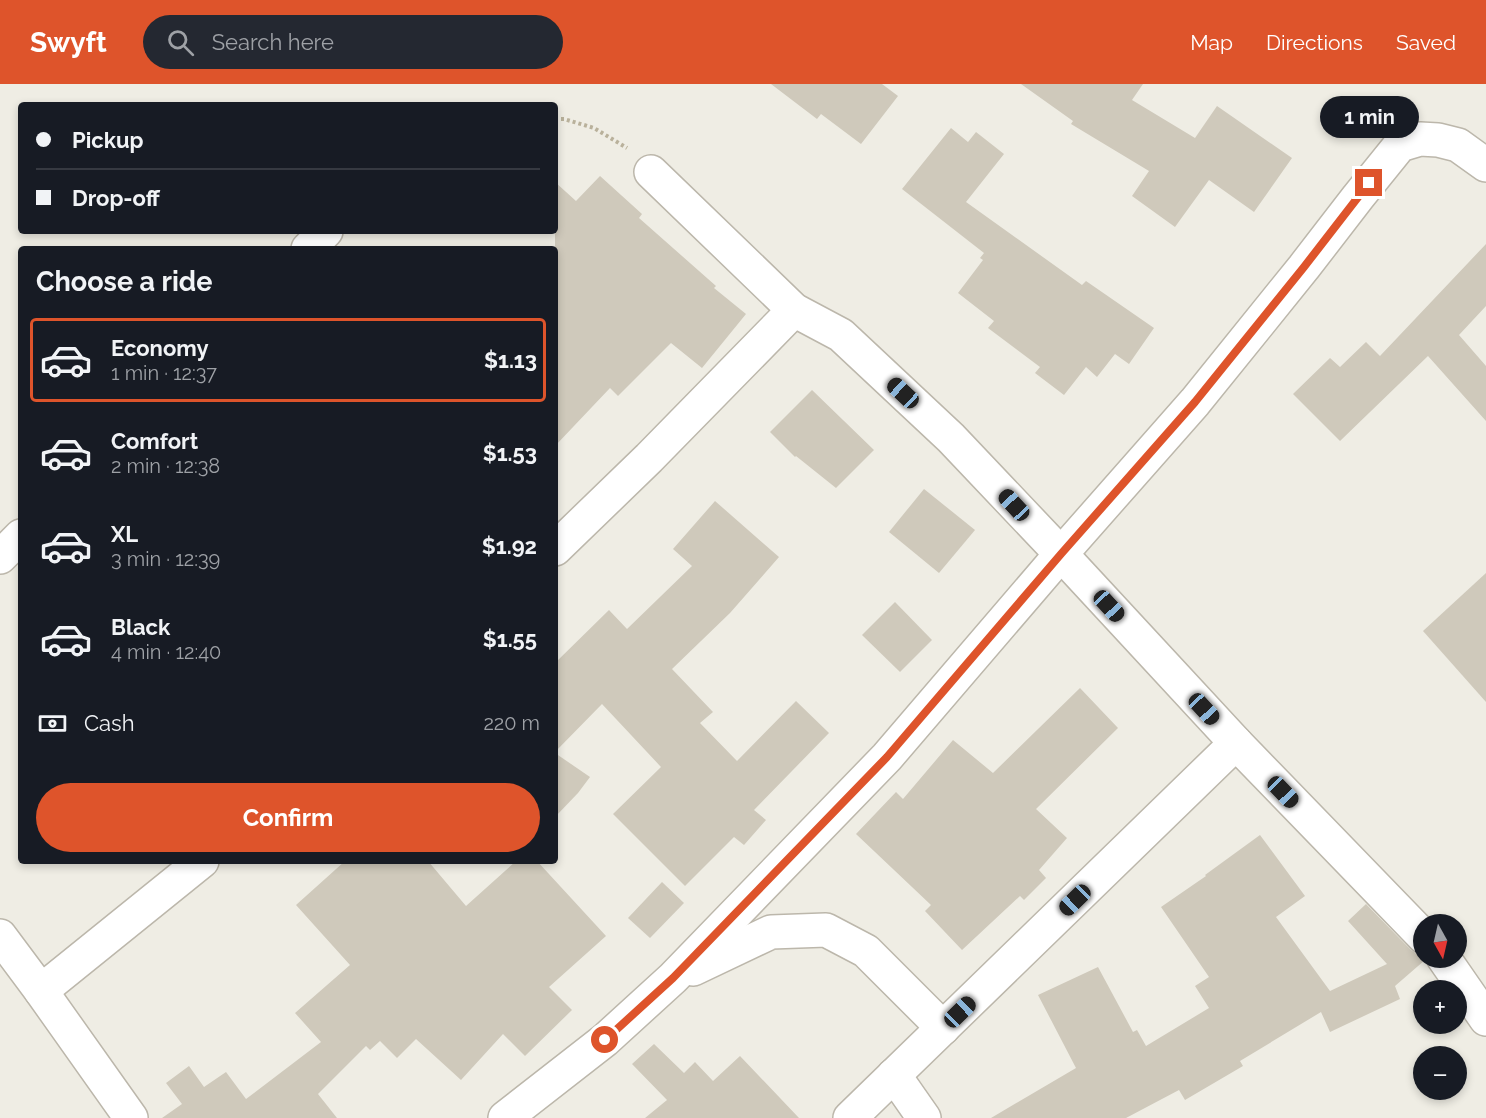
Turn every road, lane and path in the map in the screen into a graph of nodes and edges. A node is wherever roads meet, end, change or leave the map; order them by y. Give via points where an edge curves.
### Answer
1 (558, 119) edge
2 (1486, 165) edge
3 (651, 172) joint
4 (323, 234) edge
5 (311, 246) edge
6 (794, 310) junction
7 (18, 539) edge
8 (558, 546) edge
9 (1061, 554) junction
10 (0, 557) edge
11 (1236, 743) junction
12 (197, 864) edge
13 (1413, 926) edge
14 (0, 936) edge
15 (1451, 968) edge
16 (673, 978) junction
17 (41, 991) junction
18 (1486, 1019) edge
19 (943, 1028) junction
20 (894, 1075) junction
21 (131, 1118) edge
22 (505, 1118) edge
23 (850, 1118) edge
24 (924, 1118) edge

1 - 3 path via 594,128 630,150
2 - 9 street via 1458,145 1438,140 1420,139 1400,145 1195,402
3 - 6 street
4 - 5 street
6 - 8 street
6 - 9 street via 841,335 951,438
7 - 10 street
9 - 11 street
9 - 16 street via 887,757
11 - 13 street
11 - 19 street
12 - 17 street
14 - 17 street
15 - 18 street
16 - 19 street via 771,932 826,930 866,951
16 - 22 street via 605,1040
17 - 21 street
19 - 20 street
20 - 23 street
20 - 24 street

